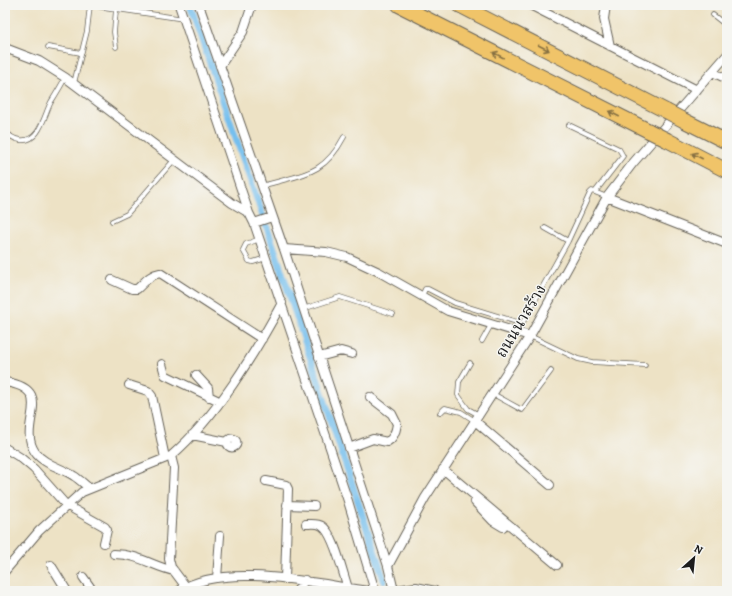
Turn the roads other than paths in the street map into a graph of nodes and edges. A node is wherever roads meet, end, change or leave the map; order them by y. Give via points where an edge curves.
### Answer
1 (90, 5) edge
2 (179, 5) edge
3 (200, 5) edge
4 (252, 5) edge
5 (459, 5) edge
6 (530, 5) edge
7 (606, 5) edge
8 (402, 6) edge
9 (114, 8) edge
10 (540, 8) edge
11 (713, 15) dead end
12 (184, 19) junction
13 (727, 26) edge
14 (610, 46) junction
15 (48, 47) dead end
16 (116, 47) dead end
17 (5, 48) edge
18 (81, 54) junction
19 (727, 55) edge
20 (220, 66) junction
21 (712, 72) junction
22 (66, 78) junction
23 (727, 79) edge
24 (74, 83) junction
25 (697, 90) junction
26 (569, 125) dead end
27 (5, 130) edge
28 (344, 137) dead end
29 (727, 142) edge
30 (174, 160) junction
31 (727, 171) edge
32 (262, 186) junction
33 (595, 192) junction
34 (607, 197) junction
35 (250, 213) junction
36 (270, 218) junction
37 (112, 220) dead end
38 (256, 222) junction
39 (545, 228) dead end
40 (260, 239) junction
41 (568, 241) junction
42 (727, 244) edge
43 (284, 249) junction
44 (266, 258) junction
45 (112, 280) dead end
46 (421, 296) junction
47 (282, 303) junction
48 (303, 309) junction
49 (393, 314) dead end
50 (491, 325) junction
51 (530, 336) junction
52 (262, 339) junction
53 (482, 341) dead end
54 (352, 354) dead end
55 (319, 357) junction
56 (470, 363) dead end
57 (162, 364) dead end
58 (645, 365) dead end
59 (551, 371) dead end
60 (196, 375) dead end
61 (5, 382) edge
62 (129, 385) dead end
63 (493, 394) junction
64 (209, 397) junction
65 (370, 397) dead end
66 (219, 401) junction
67 (440, 413) dead end
68 (477, 418) junction
69 (192, 435) junction
70 (227, 442) dead end
71 (5, 448) edge
72 (349, 448) junction
73 (168, 457) junction
74 (443, 469) junction
75 (266, 481) dead end
76 (550, 485) dead end
77 (89, 488) junction
78 (470, 491) junction
79 (66, 505) junction
80 (287, 505) junction
81 (314, 506) dead end
82 (306, 524) dead end
83 (503, 527) dead end
84 (220, 536) dead end
85 (104, 543) dead end
86 (114, 554) dead end
87 (51, 565) dead end
88 (557, 565) dead end
89 (388, 566) junction
90 (5, 571) edge
91 (174, 571) junction
92 (82, 577) dead end
93 (217, 578) junction
94 (285, 579) junction
95 (305, 580) junction
96 (348, 588) junction
97 (183, 589) edge
98 (392, 590) edge
99 (68, 591) edge
100 (93, 591) edge
101 (296, 591) edge
102 (369, 591) edge
103 (375, 591) edge
104 (435, 591) edge

1 - 9 lane
1 - 18 lane
2 - 12 street
3 - 20 street
4 - 20 street via 243,32
5 -> 29 highway, bridge
6 - 10 street
7 - 14 street via 604,19
31 -> 8 highway, bridge
9 - 12 lane
9 - 16 lane
10 - 14 street
11 - 13 lane
12 - 35 street
14 - 25 street
15 - 18 lane
17 - 22 street via 39,61
18 - 24 lane
19 - 21 street, ถนนนาสร้าง
20 - 32 street
21 - 23 street
21 - 25 street, ถนนนาสร้าง
22 - 24 street
22 - 27 lane via 34,136 24,140 15,139
24 - 30 street
25 - 34 street, ถนนนาสร้าง
26 - 33 lane via 623,153
28 - 32 lane via 330,159 316,170
30 - 35 street via 232,203
30 - 37 lane via 127,214
32 - 36 street
33 - 34 lane
33 - 41 lane via 590,193
34 - 42 street
34 - 51 street, ถนนนาสร้าง
35 - 38 street
36 - 38 street
36 - 43 street
38 - 40 street
39 - 41 lane
40 - 44 street
40 - 44 lane via 246,244 243,250 249,261
41 - 46 lane via 523,322 455,303 428,289 425,289
43 - 46 street via 326,252 347,257
43 - 48 street
44 - 47 street
45 - 52 street via 137,289 153,274 160,273
46 - 50 street via 448,311
47 - 52 street
47 - 103 street
48 - 49 lane via 340,297
48 - 55 street
50 - 51 street
50 - 53 lane
51 - 58 lane via 578,359
51 - 63 street, ถนนนาสร้าง
52 - 66 street
54 - 55 street via 341,351
55 - 72 street
56 - 68 lane via 459,382 458,395
57 - 64 street via 165,376
59 - 63 lane via 522,410
60 - 64 street via 208,388
61 - 77 street via 23,386 31,395 31,440 36,453 41,459 76,477
62 - 73 street via 148,391 152,396
63 - 68 street, ถนนนาสร้าง
64 - 66 street
65 - 72 street via 392,414 398,424 396,430 390,441 373,439
66 - 69 street
67 - 68 lane via 445,408
68 - 74 street, ถนนนาสร้าง
68 - 76 street
69 - 70 street
69 - 73 street
71 - 79 street via 34,469
72 - 89 street
73 - 77 street
73 - 91 street via 174,468 169,546 169,559
74 - 78 street
74 - 89 street, ถนนนาสร้าง
75 - 80 street via 286,486
77 - 79 street
78 - 83 street via 475,502
78 - 88 street
79 - 85 street via 104,527 107,530
79 - 90 street via 39,531
80 - 81 street
80 - 94 street
82 - 96 street via 321,525 326,529
84 - 93 street
86 - 91 street via 132,555
87 - 99 street
89 - 98 street
91 - 97 street
92 - 100 street
93 - 94 street
93 - 97 street via 206,579
94 - 95 street
95 - 96 street
95 - 101 street
96 - 102 street
98 - 104 street via 416,587

